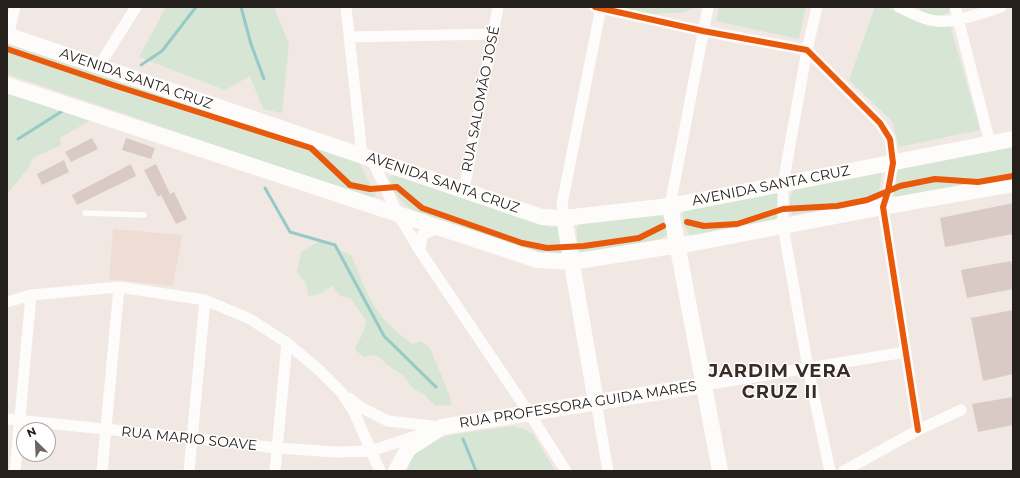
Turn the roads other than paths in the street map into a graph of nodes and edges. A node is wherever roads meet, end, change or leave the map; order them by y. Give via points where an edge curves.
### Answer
1 (15, 7) edge
2 (136, 7) edge
3 (346, 7) edge
4 (498, 7) edge
5 (599, 7) edge
6 (708, 7) edge
7 (817, 7) edge
8 (899, 7) edge
9 (955, 7) edge
10 (1001, 7) edge
11 (917, 11) edge
12 (959, 19) junction
13 (703, 31) junction
14 (493, 34) junction
15 (8, 35) edge
16 (349, 37) junction
17 (807, 50) junction
18 (99, 66) junction
19 (7, 85) edge
20 (1013, 139) edge
21 (990, 143) junction
22 (366, 157) junction
23 (893, 163) junction
24 (782, 184) junction
25 (1013, 184) edge
26 (464, 190) junction
27 (670, 206) junction
28 (883, 207) junction
29 (84, 213) dead end
30 (398, 214) junction
31 (144, 215) dead end
32 (564, 218) junction
33 (783, 226) junction
34 (438, 228) junction
35 (678, 246) junction
36 (420, 251) junction
37 (572, 262) junction
38 (119, 287) junction
39 (30, 295) junction
40 (205, 300) junction
41 (7, 302) edge
42 (287, 343) junction
43 (906, 352) junction
44 (808, 368) junction
45 (704, 385) junction
46 (342, 394) junction
47 (596, 402) junction
48 (961, 410) dead end
49 (529, 413) junction
50 (7, 419) edge
51 (20, 420) junction
52 (442, 427) junction
53 (106, 430) junction
54 (918, 430) junction
55 (192, 438) junction
56 (277, 448) junction
57 (371, 451) junction
58 (15, 471) edge
59 (102, 471) edge
60 (188, 471) edge
61 (275, 471) edge
62 (380, 471) edge
63 (396, 471) edge
64 (566, 471) edge
65 (608, 471) edge
66 (720, 471) edge
67 (830, 471) edge
68 (844, 471) edge

1 - 15 street
2 - 18 street
3 - 16 street
4 - 14 street, RUA SALOMÃO JOSÉ
5 - 13 street
5 - 32 street via 562,204
6 - 13 street
7 - 17 street
8 - 11 street
9 - 12 street
10 - 12 street
11 - 12 street via 938,22
12 - 21 street
13 - 17 street
13 - 27 street
14 - 16 street
14 - 26 street, RUA SALOMÃO JOSÉ
15 - 18 main road, AVENIDA SANTA CRUZ
16 - 22 street
17 - 23 street via 880,123 890,139
17 - 24 street
18 - 22 main road, AVENIDA SANTA CRUZ
19 - 30 main road
20 - 21 main road, AVENIDA SANTA CRUZ
21 - 23 main road, AVENIDA SANTA CRUZ
22 - 26 main road, AVENIDA SANTA CRUZ
22 - 30 street
23 - 24 main road, AVENIDA SANTA CRUZ
23 - 28 street
24 - 27 main road, AVENIDA SANTA CRUZ
24 - 33 street
25 - 28 main road
26 - 32 main road, AVENIDA SANTA CRUZ via 542,217
27 - 32 main road, AVENIDA SANTA CRUZ
27 - 35 main road
28 - 33 main road
28 - 43 street
29 - 31 lane
30 - 34 main road
30 - 36 street
32 - 37 main road
33 - 35 main road
33 - 44 street
34 - 36 street via 422,235
34 - 37 main road via 537,260
35 - 37 main road
35 - 45 main road
36 - 49 street
37 - 47 main road
38 - 39 street
38 - 40 street
38 - 53 street
39 - 41 street
39 - 51 street
40 - 42 street via 250,319
40 - 55 street
42 - 46 street
42 - 56 street
43 - 44 street, RUA PROFESSORA GUIDA MARES
43 - 54 street
44 - 45 street, RUA PROFESSORA GUIDA MARES
44 - 67 street
45 - 47 main road, RUA PROFESSORA GUIDA MARES
45 - 66 main road
46 - 52 street via 388,421
46 - 57 street via 354,412
47 - 49 main road, RUA PROFESSORA GUIDA MARES
47 - 65 street
48 - 54 street
49 - 52 main road, RUA PROFESSORA GUIDA MARES
49 - 64 street
50 - 51 street, RUA MARIO SOAVE
51 - 53 street, RUA MARIO SOAVE
51 - 58 street
52 - 57 street, RUA PROFESSORA GUIDA MARES
52 - 63 main road via 408,449
53 - 55 street, RUA MARIO SOAVE
53 - 59 street
54 - 68 street
55 - 56 street, RUA MARIO SOAVE
55 - 60 street
56 - 57 street, RUA MARIO SOAVE via 336,452
56 - 61 street
57 - 62 street

